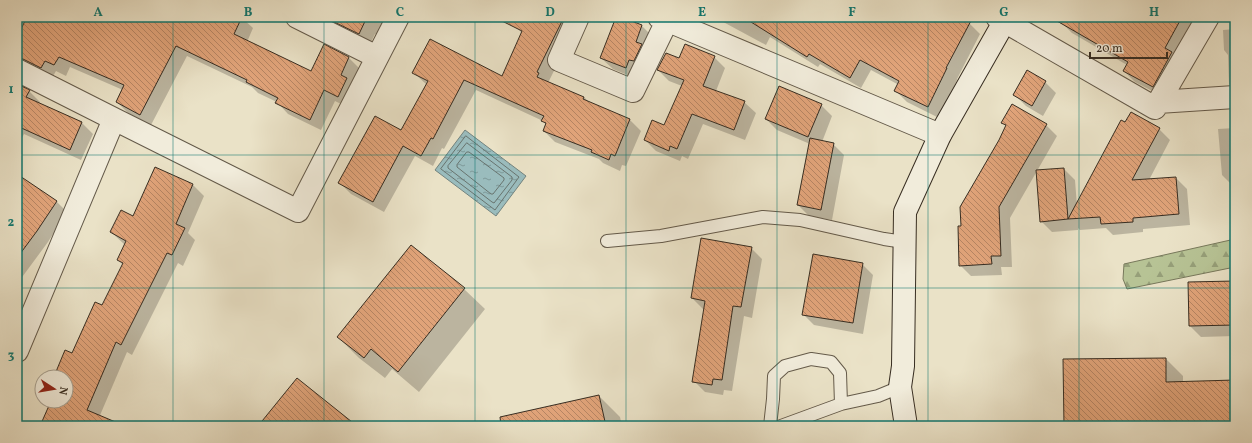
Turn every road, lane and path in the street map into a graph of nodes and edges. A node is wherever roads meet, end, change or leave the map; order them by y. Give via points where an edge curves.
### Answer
1 (297, 17) edge
2 (398, 17) edge
3 (578, 17) edge
4 (1208, 17) edge
5 (1003, 18) edge
6 (663, 19) edge
7 (377, 57) junction
8 (17, 70) edge
9 (1235, 97) edge
10 (1158, 102) junction
11 (114, 119) junction
12 (940, 134) junction
13 (607, 240) dead end
14 (904, 242) junction
15 (17, 351) edge
16 (900, 387) junction
17 (841, 404) junction
18 (770, 426) edge
19 (781, 426) edge
20 (906, 426) edge

1 - 7 street
2 - 7 street
3 - 6 street via 559,60 633,91
4 - 10 street
5 - 10 street via 1155,108
5 - 12 street
6 - 12 street
7 - 11 street via 298,211
8 - 11 street
9 - 10 street
11 - 15 street
12 - 14 street via 905,212
13 - 14 lane via 662,236 763,217 800,220
14 - 16 street via 903,366
16 - 17 lane via 878,396
16 - 20 street
17 - 18 lane via 840,373 831,362 811,360 785,366 774,376
17 - 19 lane

